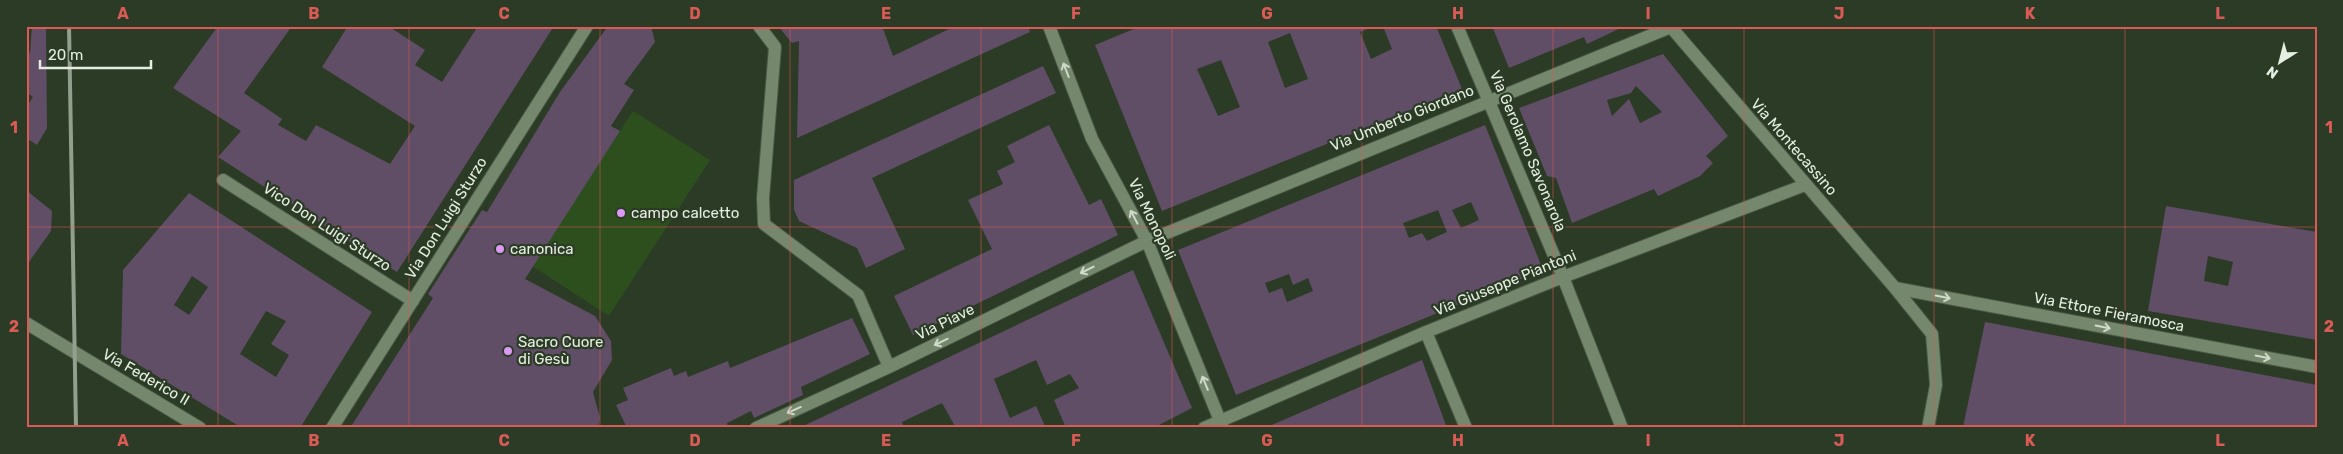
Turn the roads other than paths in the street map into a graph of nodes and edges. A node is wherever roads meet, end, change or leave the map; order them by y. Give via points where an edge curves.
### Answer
1 (587, 26) edge
2 (759, 26) edge
3 (1049, 26) edge
4 (1457, 26) edge
5 (1670, 27) edge
6 (1489, 100) junction
7 (223, 180) dead end
8 (1805, 185) junction
9 (1147, 241) junction
10 (1563, 276) junction
11 (1895, 288) junction
12 (413, 301) junction
13 (26, 323) edge
14 (1426, 332) junction
15 (889, 367) junction
16 (2317, 367) edge
17 (1222, 424) edge
18 (200, 428) edge
19 (332, 428) edge
20 (756, 428) edge
21 (1204, 428) edge
22 (1466, 428) edge
23 (1622, 428) edge
24 (1928, 428) edge

1 - 12 street, Via Don Luigi Sturzo
2 - 15 street via 775,47 763,198 764,224 858,295
9 -> 3 street, Via Monopoli via 1092,138
4 - 6 street, Via Gerolamo Savonarola
5 - 6 street, Via Umberto Giordano
5 - 8 street, Via Montecassino
6 - 9 street, Via Umberto Giordano
6 - 10 street, Via Gerolamo Savonarola
7 - 12 street, Vico Don Luigi Sturzo
8 - 10 street, Via Giuseppe Piantoni
8 - 11 street, Via Montecassino
9 -> 15 street, Via Piave
17 -> 9 street, Via Monopoli
10 - 14 street, Via Giuseppe Piantoni
10 - 23 street, Via Gerolamo Savonarola
11 -> 16 street, Via Ettore Fieramosca
11 - 24 street, Via Montecassino via 1932,334 1936,386
12 - 19 street, Via Don Luigi Sturzo
13 - 18 street, Via Federico II
14 - 17 street, Via Giuseppe Piantoni
14 - 22 street
15 -> 20 street, Via Piave
17 - 21 street, Via Giuseppe Piantoni

